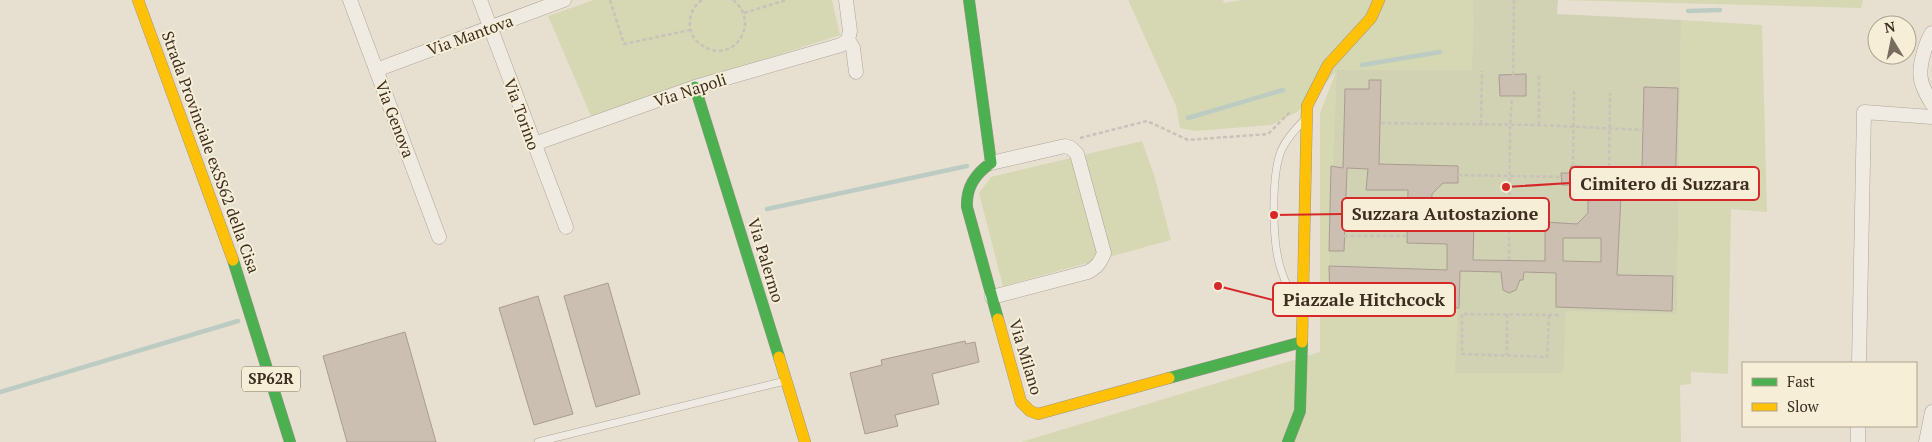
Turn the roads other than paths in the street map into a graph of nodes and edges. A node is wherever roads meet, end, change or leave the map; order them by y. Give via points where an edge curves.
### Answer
1 (138, 0) edge
2 (350, 0) edge
3 (480, 0) edge
4 (564, 0) edge
5 (846, 0) edge
6 (969, 0) edge
7 (1379, 0) edge
8 (490, 28) junction
9 (1931, 30) edge
10 (848, 40) junction
11 (376, 70) junction
12 (856, 72) dead end
13 (695, 87) junction
14 (1932, 104) edge
15 (1932, 116) edge
16 (1306, 118) junction
17 (534, 144) junction
18 (991, 162) junction
19 (566, 227) dead end
20 (439, 237) dead end
21 (992, 296) junction
22 (1303, 309) junction
23 (1302, 342) junction
24 (1860, 362) edge
25 (786, 380) junction
26 (1932, 412) edge
27 (1858, 427) edge
28 (290, 442) edge
29 (538, 442) edge
30 (805, 442) edge
31 (1288, 442) edge
32 (1858, 442) edge
33 (1926, 442) edge

1 - 28 street, Strada Provinciale exSS62 della Cisa / SP62R via 233,260
2 - 11 street, Via Genova
3 - 8 street, Via Torino
4 - 8 street, Via Mantova
5 - 10 street
6 - 18 street
7 - 16 street via 1371,18 1328,65 1307,106
8 - 11 street, Via Mantova
8 - 17 street, Via Torino
9 - 14 street via 1919,73
10 - 12 street via 853,48
10 - 13 street, Via Napoli via 841,45
11 - 20 street, Via Genova
13 - 17 street, Via Napoli
13 - 25 street, Via Palermo
15 - 24 street via 1864,112
16 - 22 street
16 - 22 lane via 1290,134 1281,151 1275,198 1280,269 1292,296
17 - 19 street, Via Torino
18 - 21 street, Via Milano via 975,177 966,198
18 - 21 street via 1064,146 1073,150 1077,154 1104,253 1095,268 1088,272
21 - 23 street, Via Milano via 1021,402 1038,414
22 - 23 street
23 - 31 street via 1300,411
25 - 29 lane
25 - 30 street, Via Palermo
26 - 33 street
27 - 32 street

